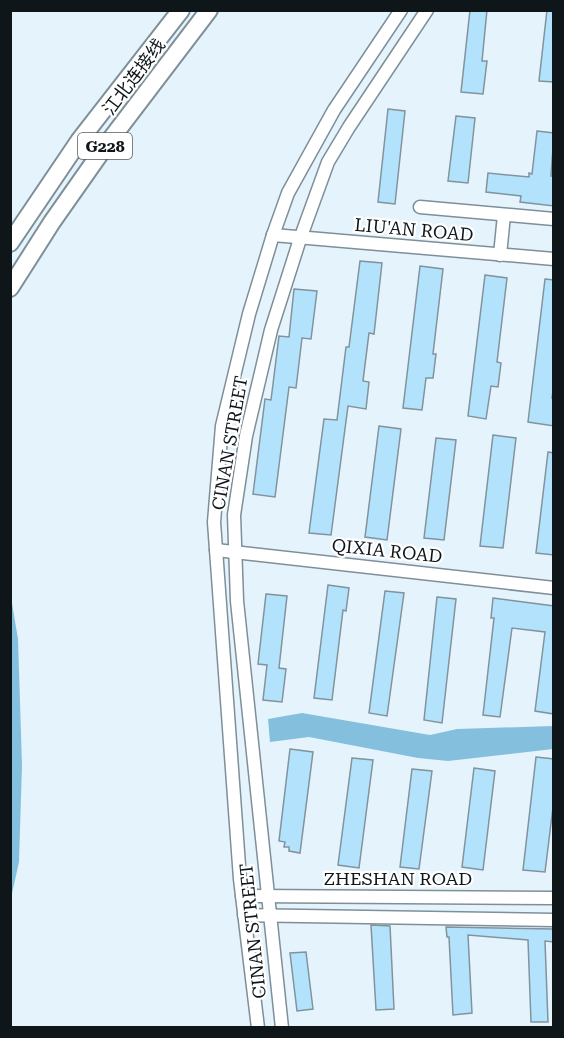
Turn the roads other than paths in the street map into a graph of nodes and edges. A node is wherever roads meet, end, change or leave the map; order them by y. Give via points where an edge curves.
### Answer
1 (181, 10) edge
2 (209, 10) edge
3 (401, 10) edge
4 (427, 10) edge
5 (420, 207) dead end
6 (504, 215) junction
7 (554, 219) edge
8 (273, 235) junction
9 (300, 239) junction
10 (10, 243) edge
11 (500, 255) junction
12 (554, 259) edge
13 (10, 288) edge
14 (216, 550) junction
15 (235, 552) junction
16 (554, 588) edge
17 (242, 896) junction
18 (268, 896) junction
19 (554, 898) edge
20 (244, 915) junction
21 (270, 915) junction
22 (554, 920) edge
23 (258, 1028) edge
24 (282, 1028) edge

1 - 10 highway, 江北连接线 / G228 via 79,141
2 - 13 highway, 江北连接线 / G228 via 104,148
3 - 8 street, CINAN STREET via 334,110 288,194
4 - 9 street, CINAN STREET via 328,162
5 - 6 street
6 - 7 street
6 - 11 street
8 - 9 street, LIU'AN ROAD
8 - 14 street, CINAN STREET via 222,426 214,522
9 - 11 street, LIU'AN ROAD
9 - 15 street, CINAN STREET via 271,330 246,436 234,515
11 - 12 street, LIU'AN ROAD
14 - 15 street, QIXIA ROAD
14 - 17 street, CINAN STREET
15 - 16 street, QIXIA ROAD
15 - 18 street, CINAN STREET
17 - 18 street, ZHESHAN ROAD
17 - 20 street, CINAN STREET
18 - 19 street, ZHESHAN ROAD
18 - 21 street, CINAN STREET
20 - 21 street, ZHESHAN ROAD
20 - 23 street, CINAN STREET
21 - 22 street, ZHESHAN ROAD
21 - 24 street, CINAN STREET

